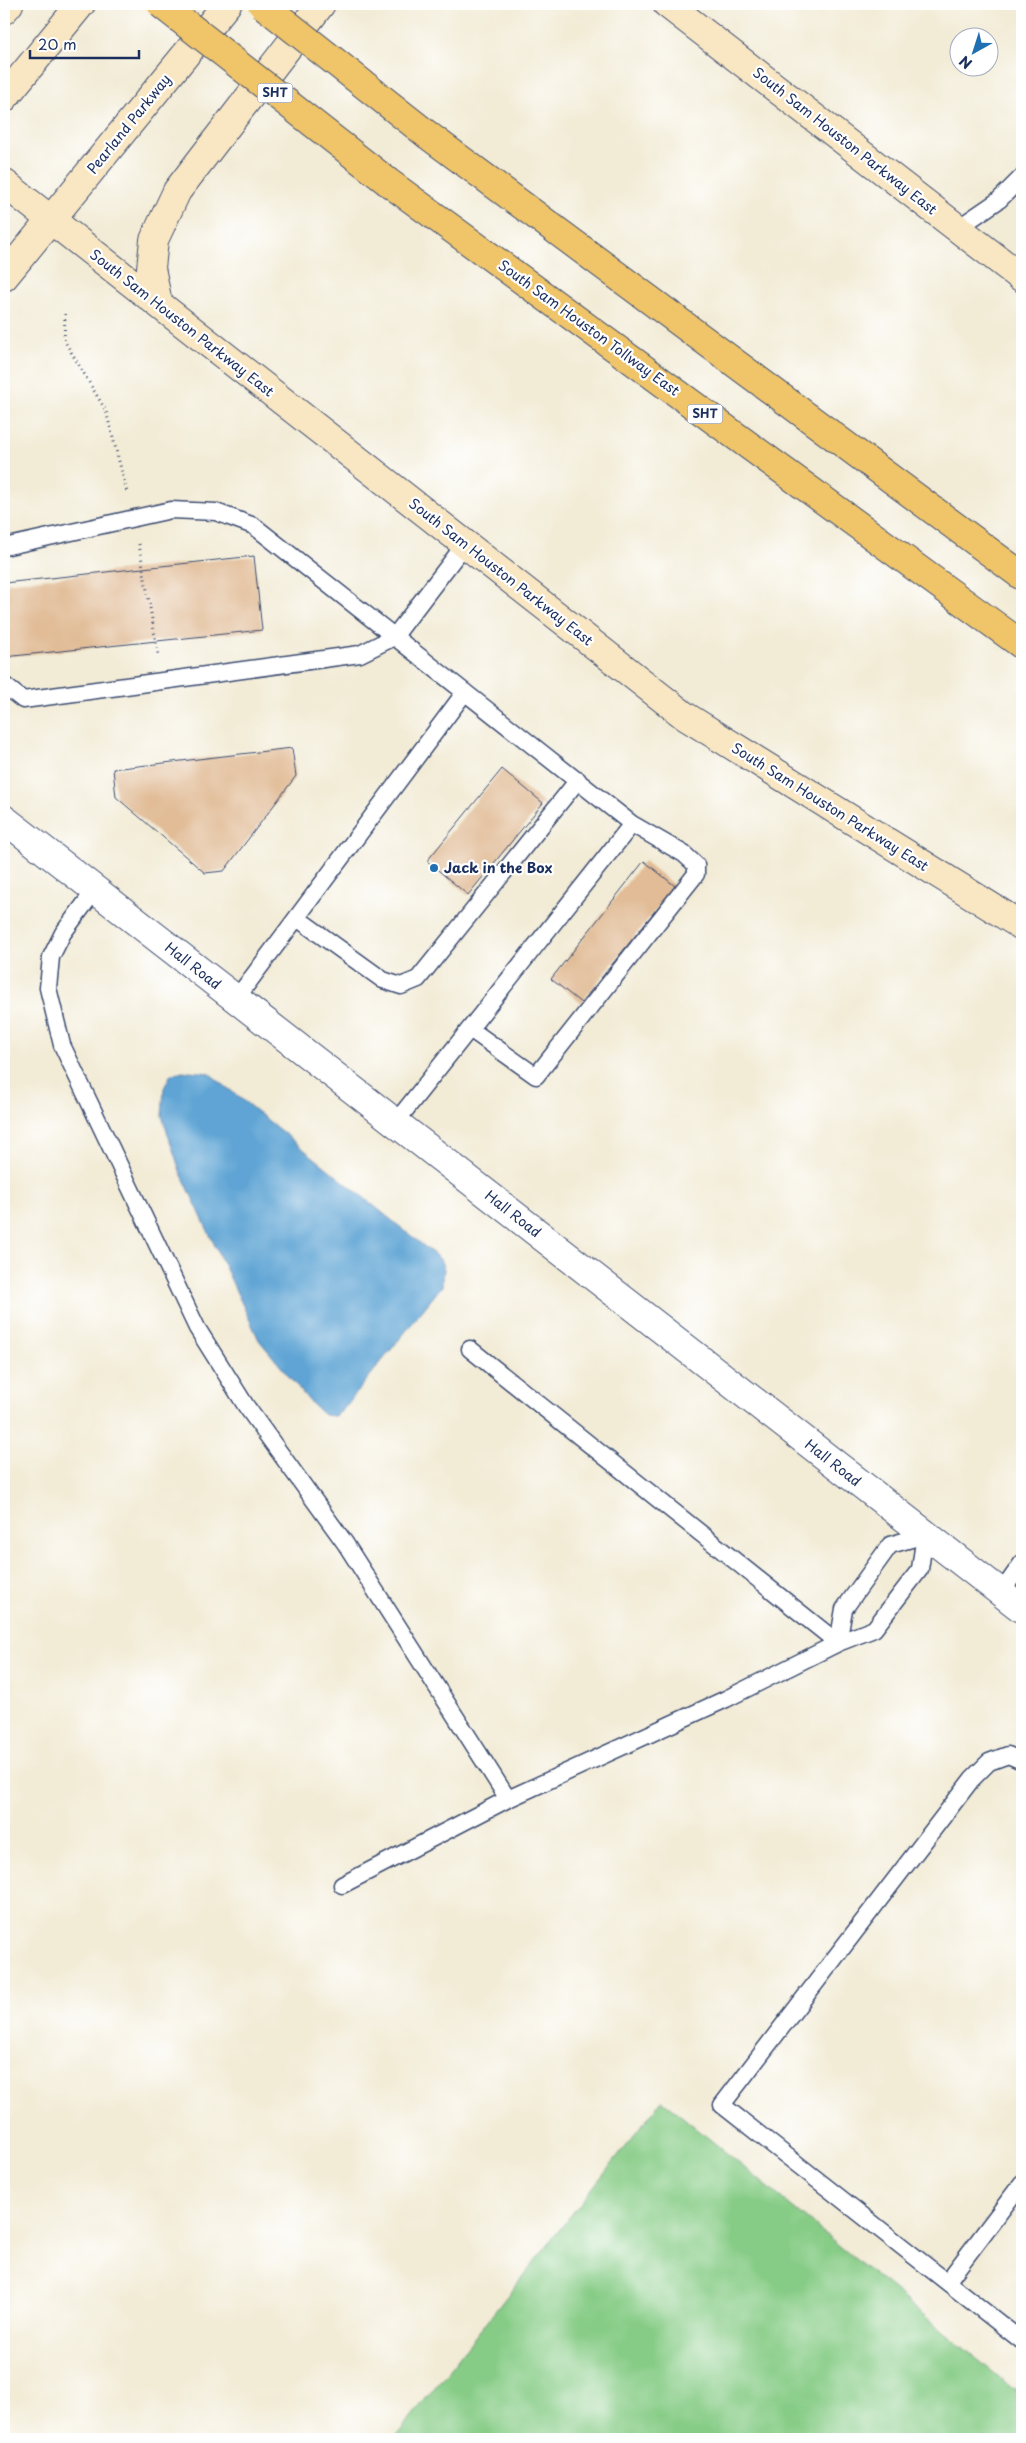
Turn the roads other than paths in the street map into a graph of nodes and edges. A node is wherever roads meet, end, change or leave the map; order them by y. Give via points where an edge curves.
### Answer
1 (9, 4) edge
2 (81, 4) edge
3 (161, 4) edge
4 (227, 4) edge
5 (262, 4) edge
6 (321, 4) edge
7 (667, 4) edge
8 (4, 10) edge
9 (4, 98) edge
10 (1022, 177) edge
11 (4, 183) edge
12 (49, 220) junction
13 (958, 228) junction
14 (4, 277) edge
15 (1022, 278) edge
16 (158, 303) junction
17 (466, 544) junction
18 (4, 547) edge
19 (1022, 576) edge
20 (394, 637) junction
21 (1022, 646) edge
22 (4, 685) edge
23 (465, 692) junction
24 (578, 780) junction
25 (4, 819) edge
26 (632, 824) junction
27 (95, 890) junction
28 (297, 918) junction
29 (1022, 926) edge
30 (236, 1000) junction
31 (470, 1029) junction
32 (395, 1123) junction
33 (470, 1349) dead end
34 (926, 1535) junction
35 (1022, 1563) edge
36 (1001, 1593) junction
37 (1022, 1609) edge
38 (838, 1643) junction
39 (1022, 1761) edge
40 (508, 1799) junction
41 (342, 1884) dead end
42 (1022, 2183) edge
43 (947, 2282) junction
44 (1022, 2341) edge

1 - 8 main road
2 - 9 main road
3 - 21 highway, South Sam Houston Tollway East / SHT, bridge via 388,182
4 - 12 main road, Pearland Parkway
5 - 19 highway, bridge via 429,136
6 - 16 main road via 177,191 154,240 151,268
7 - 13 main road, South Sam Houston Parkway East
10 - 13 lane via 1006,194
11 - 12 main road, South Sam Houston Parkway East
12 - 14 main road, Pearland Parkway
12 - 16 main road, South Sam Houston Parkway East
13 - 15 main road, South Sam Houston Parkway East
16 - 17 main road, South Sam Houston Parkway East
17 - 20 lane
17 - 29 main road, South Sam Houston Parkway East via 685,716
18 - 20 lane via 171,510 216,512 254,526
20 - 22 lane via 360,654 23,700
20 - 23 lane
23 - 24 lane
23 - 28 lane
24 - 26 lane
24 - 28 lane via 418,980 401,986 383,980
25 - 27 street, Hall Road
26 - 31 lane
26 - 31 lane via 684,854 696,866 696,874 536,1076
27 - 30 street, Hall Road
27 - 40 lane via 62,933 51,957 48,988 62,1045 197,1328 246,1406 345,1543
28 - 30 lane
30 - 32 street, Hall Road
31 - 32 lane
32 - 34 street, Hall Road
33 - 38 lane
34 - 36 street, Hall Road
34 - 38 lane via 920,1569 874,1629
34 - 38 lane via 890,1545 844,1609
35 - 36 lane
36 - 37 street, Hall Road
38 - 40 lane via 726,1699
39 - 43 lane via 1008,1755 989,1762 972,1779 722,2105
40 - 41 lane
42 - 43 lane
43 - 44 lane

